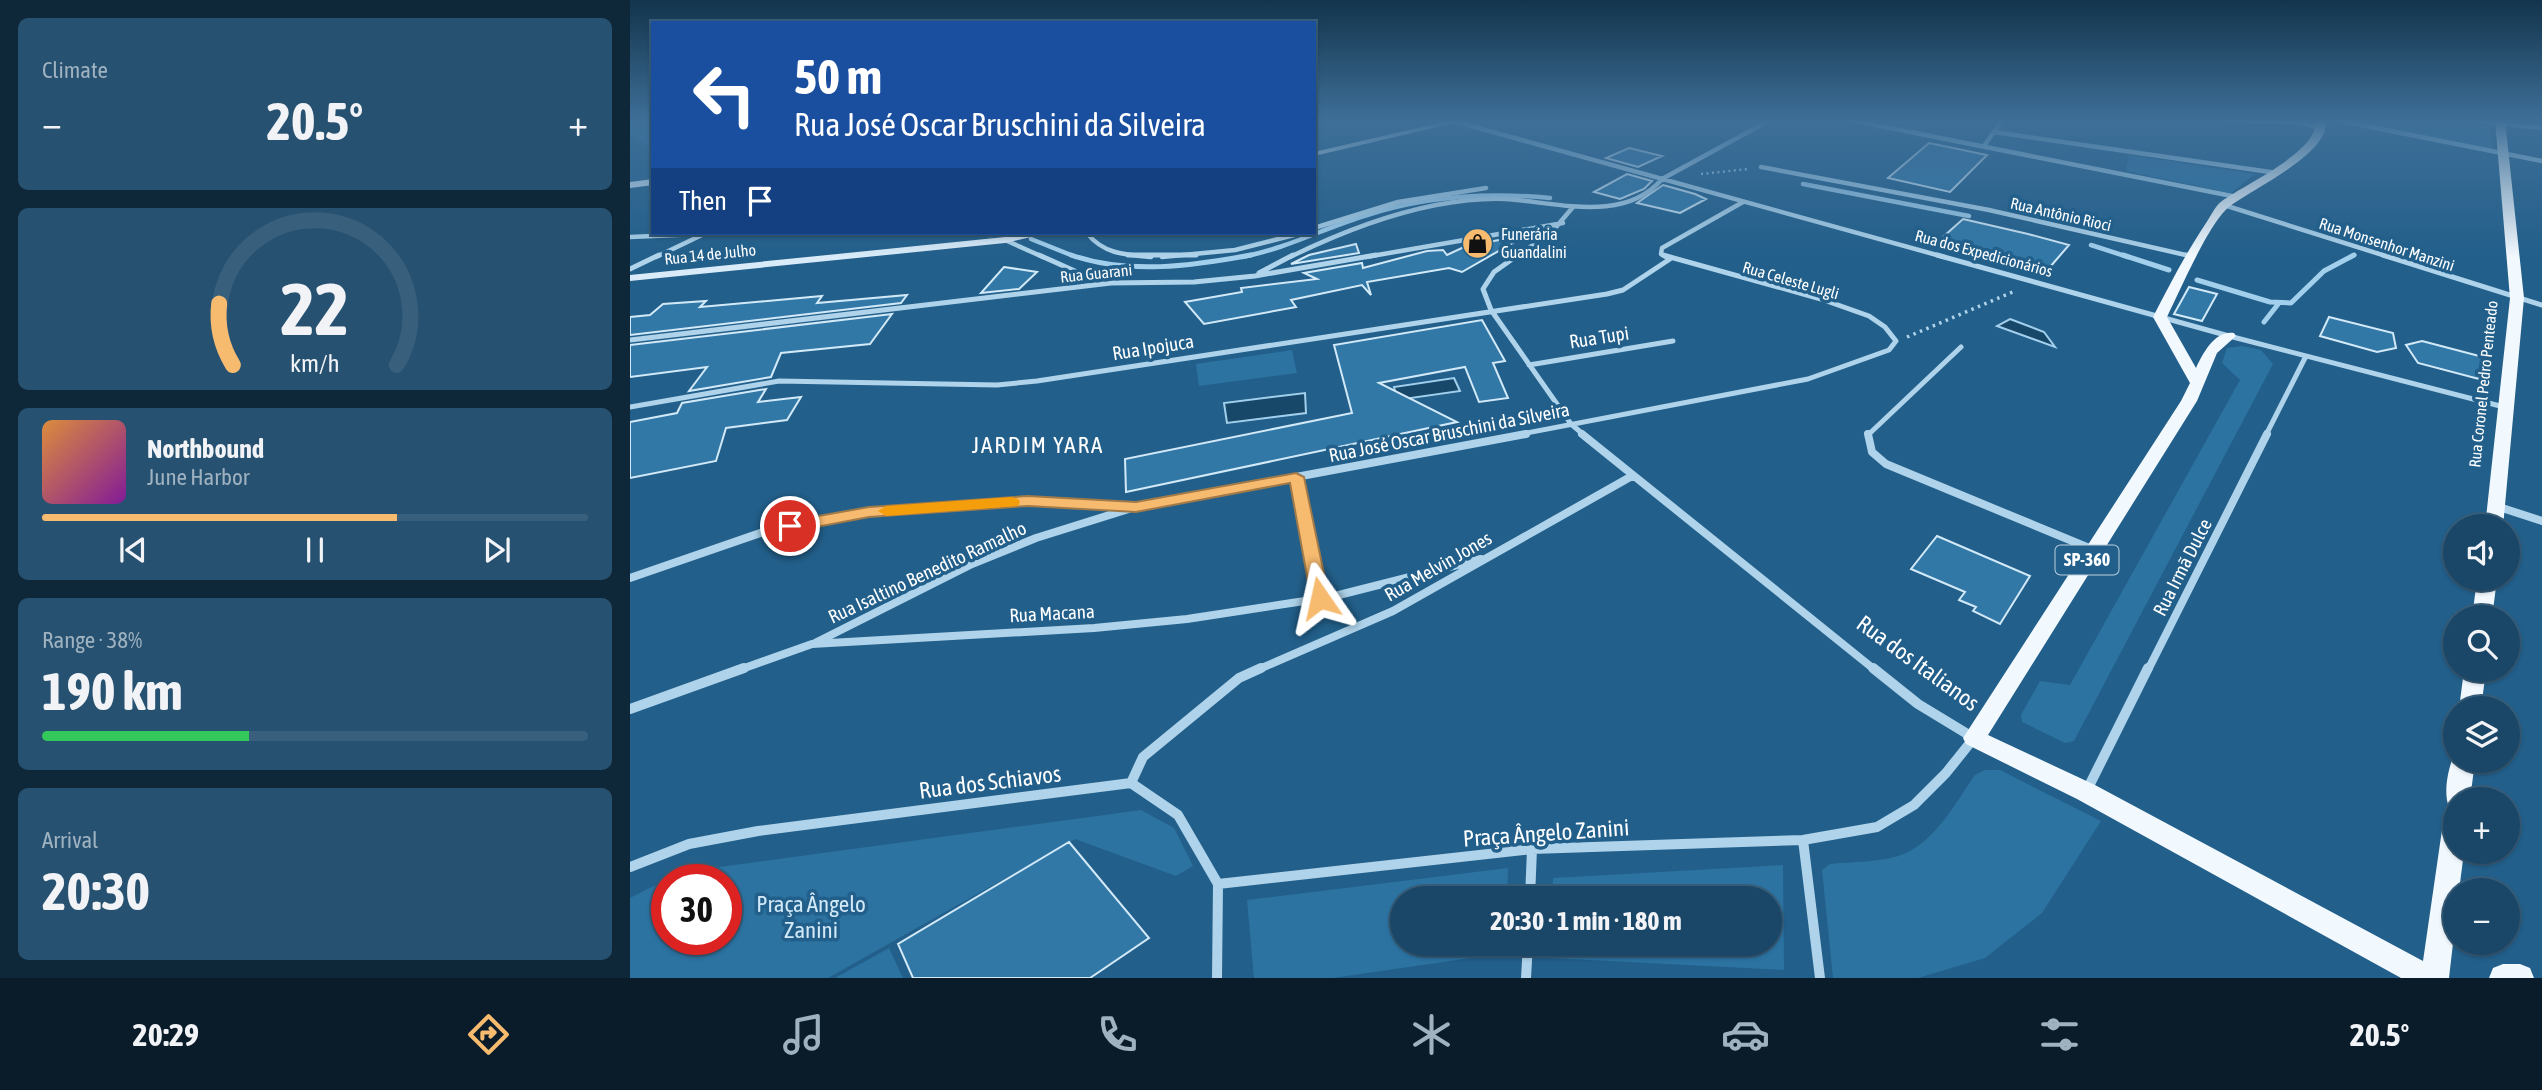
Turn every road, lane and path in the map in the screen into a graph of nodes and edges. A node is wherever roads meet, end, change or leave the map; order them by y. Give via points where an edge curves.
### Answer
1 (1615, 166) edge
2 (1686, 166) edge
3 (2082, 166) edge
4 (2226, 166) edge
5 (2286, 166) edge
6 (2503, 166) edge
7 (1761, 167) joint
8 (2277, 173) junction
9 (1662, 179) junction
10 (651, 182) edge
11 (630, 185) edge
12 (1486, 188) dead end
13 (2238, 197) junction
14 (1413, 199) junction
15 (1743, 202) junction
16 (1436, 205) junction
17 (2224, 205) junction
18 (1573, 207) junction
19 (1563, 222) junction
20 (1316, 227) edge
21 (668, 235) edge
22 (701, 235) edge
23 (1032, 235) edge
24 (1088, 235) edge
25 (1296, 235) edge
26 (630, 237) edge
27 (1005, 240) junction
28 (2190, 256) junction
29 (1670, 259) junction
30 (630, 269) edge
31 (1255, 276) junction
32 (630, 278) edge
33 (2038, 282) junction
34 (1111, 283) junction
35 (2516, 298) junction
36 (2542, 305) edge
37 (1491, 310) junction
38 (2160, 317) junction
39 (2229, 336) junction
40 (630, 340) edge
41 (1673, 341) dead end
42 (1896, 341) junction
43 (1961, 347) dead end
44 (2306, 356) junction
45 (1529, 365) junction
46 (2196, 381) junction
47 (630, 407) edge
48 (2504, 407) junction
49 (1571, 424) junction
50 (1632, 476) junction
51 (1296, 477) junction
52 (2496, 506) junction
53 (1136, 507) junction
54 (2495, 514) edge
55 (2542, 520) edge
56 (2094, 550) junction
57 (1481, 559) junction
58 (630, 578) edge
59 (1320, 598) junction
60 (812, 644) junction
61 (630, 709) edge
62 (1974, 737) junction
63 (1131, 783) junction
64 (2086, 792) junction
65 (1803, 840) junction
66 (1532, 849) junction
67 (2450, 864) edge
68 (630, 867) edge
69 (1218, 884) junction
70 (1530, 886) edge
71 (1527, 956) edge
72 (1217, 978) edge
73 (1526, 978) edge
74 (1821, 978) edge
75 (2428, 978) edge
76 (2435, 978) edge
77 (2503, 978) edge
78 (2521, 978) edge

1 - 9 street, Rua dos Expedicionários
2 - 9 street
3 - 13 street
4 - 8 street
5 - 8 main road
6 - 35 main road, Rua Coronel Pedro Penteado
7 - 9 path
7 - 28 street, Rua Antônio Rioci via 1989,210
8 - 13 main road
9 - 15 street, Rua dos Expedicionários
9 - 18 street via 1658,187 1626,203
10 - 11 street
12 - 14 street
13 - 17 main road
14 - 16 street
14 - 20 street
15 - 29 street via 1662,248 1661,254
15 - 33 street, Rua dos Expedicionários
16 - 18 street via 1500,199
16 - 31 street via 1362,223
17 - 28 main road
17 - 35 street, Rua Monsenhor Manzini
18 - 19 street
19 - 31 street, Rua Guarani
19 - 37 street via 1496,269 1483,289
21 - 26 street
22 - 30 street
23 - 27 street, Rua 14 de Julho
24 - 25 street via 1109,251 1135,256 1237,250
27 - 32 street, Rua 14 de Julho
27 - 34 street
28 - 38 main road
29 - 37 street, Rua Ipojuca via 1616,292
29 - 42 street, Rua Celeste Lugli via 1869,316
31 - 34 street, Rua Guarani
33 - 38 street, Rua dos Expedicionários
33 - 42 path
34 - 40 street, Rua Guarani
35 - 36 street, Rua Monsenhor Manzini
35 - 48 main road, Rua Coronel Pedro Penteado
37 - 45 street, Rua dos Italianos
37 - 47 street, Rua Ipojuca via 1037,381 997,385 779,381
38 - 39 street, Rua dos Expedicionários
38 - 46 main road
39 - 44 street, Rua dos Expedicionários
39 - 46 main road via 2211,351
41 - 45 street, Rua Tupi
42 - 49 street, Rua José Oscar Bruschini da Silveira via 1889,350 1808,379
43 - 56 street via 1868,434 1868,449 1886,464
44 - 48 street, Rua dos Expedicionários
44 - 64 street, Rua Irmã Dulce
45 - 49 street, Rua dos Italianos
46 - 56 main road, SP-360 via 2189,401
48 - 52 main road, Rua Coronel Pedro Penteado
49 - 50 street, Rua dos Italianos
49 - 51 street, Rua José Oscar Bruschini da Silveira
50 - 57 street, Rua Melvin Jones
50 - 62 street, Rua dos Italianos via 1919,704
51 - 53 street, Rua José Oscar Bruschini da Silveira
51 - 59 street
52 - 54 main road, Rua Coronel Pedro Penteado
52 - 55 street
53 - 58 street, Rua José Oscar Bruschini da Silveira via 1028,501 869,512 763,532
53 - 60 street, Rua Isaltino Benedito Ramalho via 1036,538 972,564
56 - 62 main road, SP-360
57 - 59 street, Rua Macana
57 - 63 street, Rua Melvin Jones via 1393,611 1239,678 1143,757
59 - 60 street, Rua Macana via 1094,628
60 - 61 street, Rua Macana
62 - 64 main road, Rua dos Italianos
62 - 65 street, Praça Ângelo Zanini via 1914,805 1877,827
63 - 68 street, Rua dos Schiavos via 758,831 690,845
63 - 69 street via 1178,815
64 - 75 main road, Rua dos Italianos
65 - 66 street, Praça Ângelo Zanini
65 - 74 street
66 - 69 street, Praça Ângelo Zanini
66 - 70 street
67 - 76 main road
69 - 72 street
71 - 73 street
77 - 78 main road

